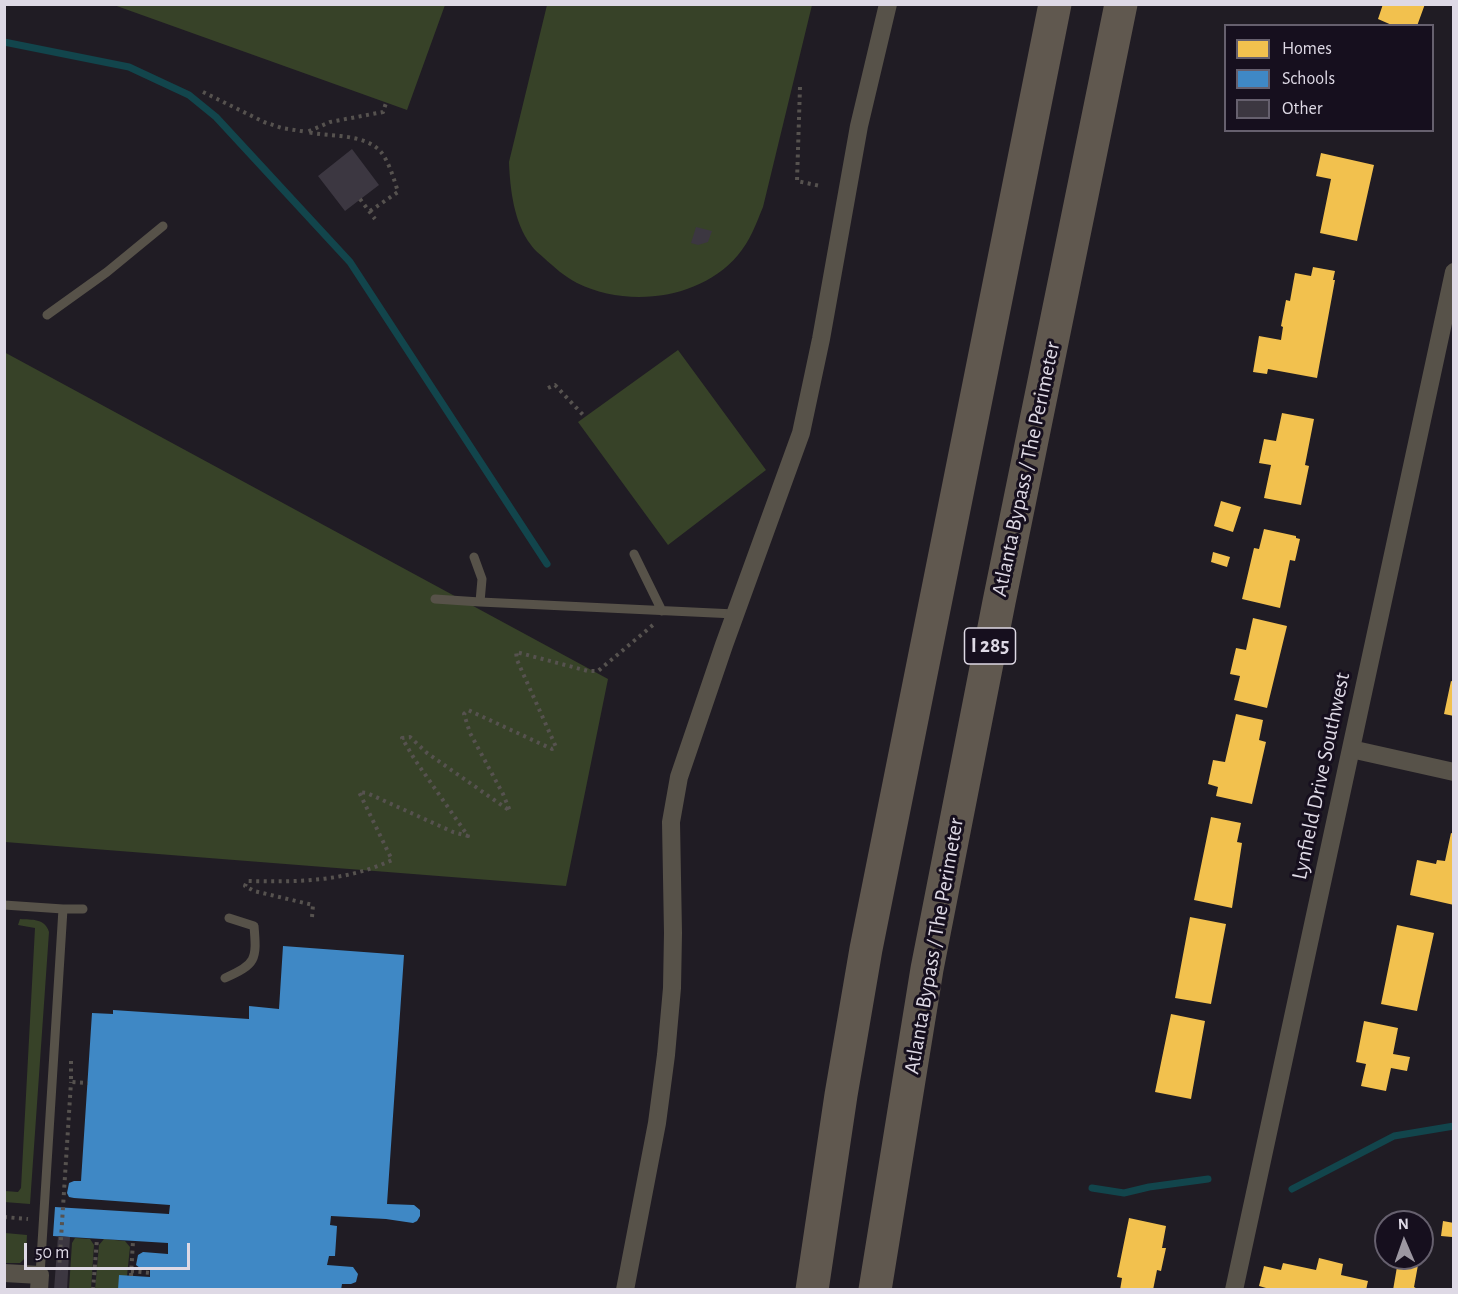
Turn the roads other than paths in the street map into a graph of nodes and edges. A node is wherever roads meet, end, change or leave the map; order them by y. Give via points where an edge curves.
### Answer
1 (888, 4) edge
2 (1055, 4) edge
3 (1121, 4) edge
4 (163, 226) dead end
5 (1454, 272) edge
6 (47, 315) dead end
7 (634, 554) dead end
8 (474, 557) dead end
9 (435, 599) dead end
10 (480, 602) junction
11 (662, 611) junction
12 (735, 614) junction
13 (1351, 749) junction
14 (1454, 771) edge
15 (4, 905) edge
16 (63, 909) junction
17 (82, 909) dead end
18 (229, 918) dead end
19 (225, 978) dead end
20 (4, 1273) edge
21 (39, 1282) edge
22 (625, 1290) edge
23 (812, 1290) edge
24 (875, 1290) edge
25 (1234, 1290) edge

1 - 12 street via 859,126 801,433
2 - 23 highway via 866,949
3 - 24 highway, Atlanta Bypass / The Perimeter / I 285 via 932,946
4 - 6 lane
5 - 13 street, Lynfield Drive Southwest
7 - 11 lane
8 - 10 lane via 482,579
9 - 10 lane
10 - 11 lane
11 - 12 lane
12 - 22 street via 679,777 671,822 672,988 666,1055
13 - 14 street
13 - 25 street, Lynfield Drive Southwest
15 - 16 lane
16 - 17 lane
16 - 21 lane
18 - 19 lane via 254,926 256,951 247,969
20 - 21 street

